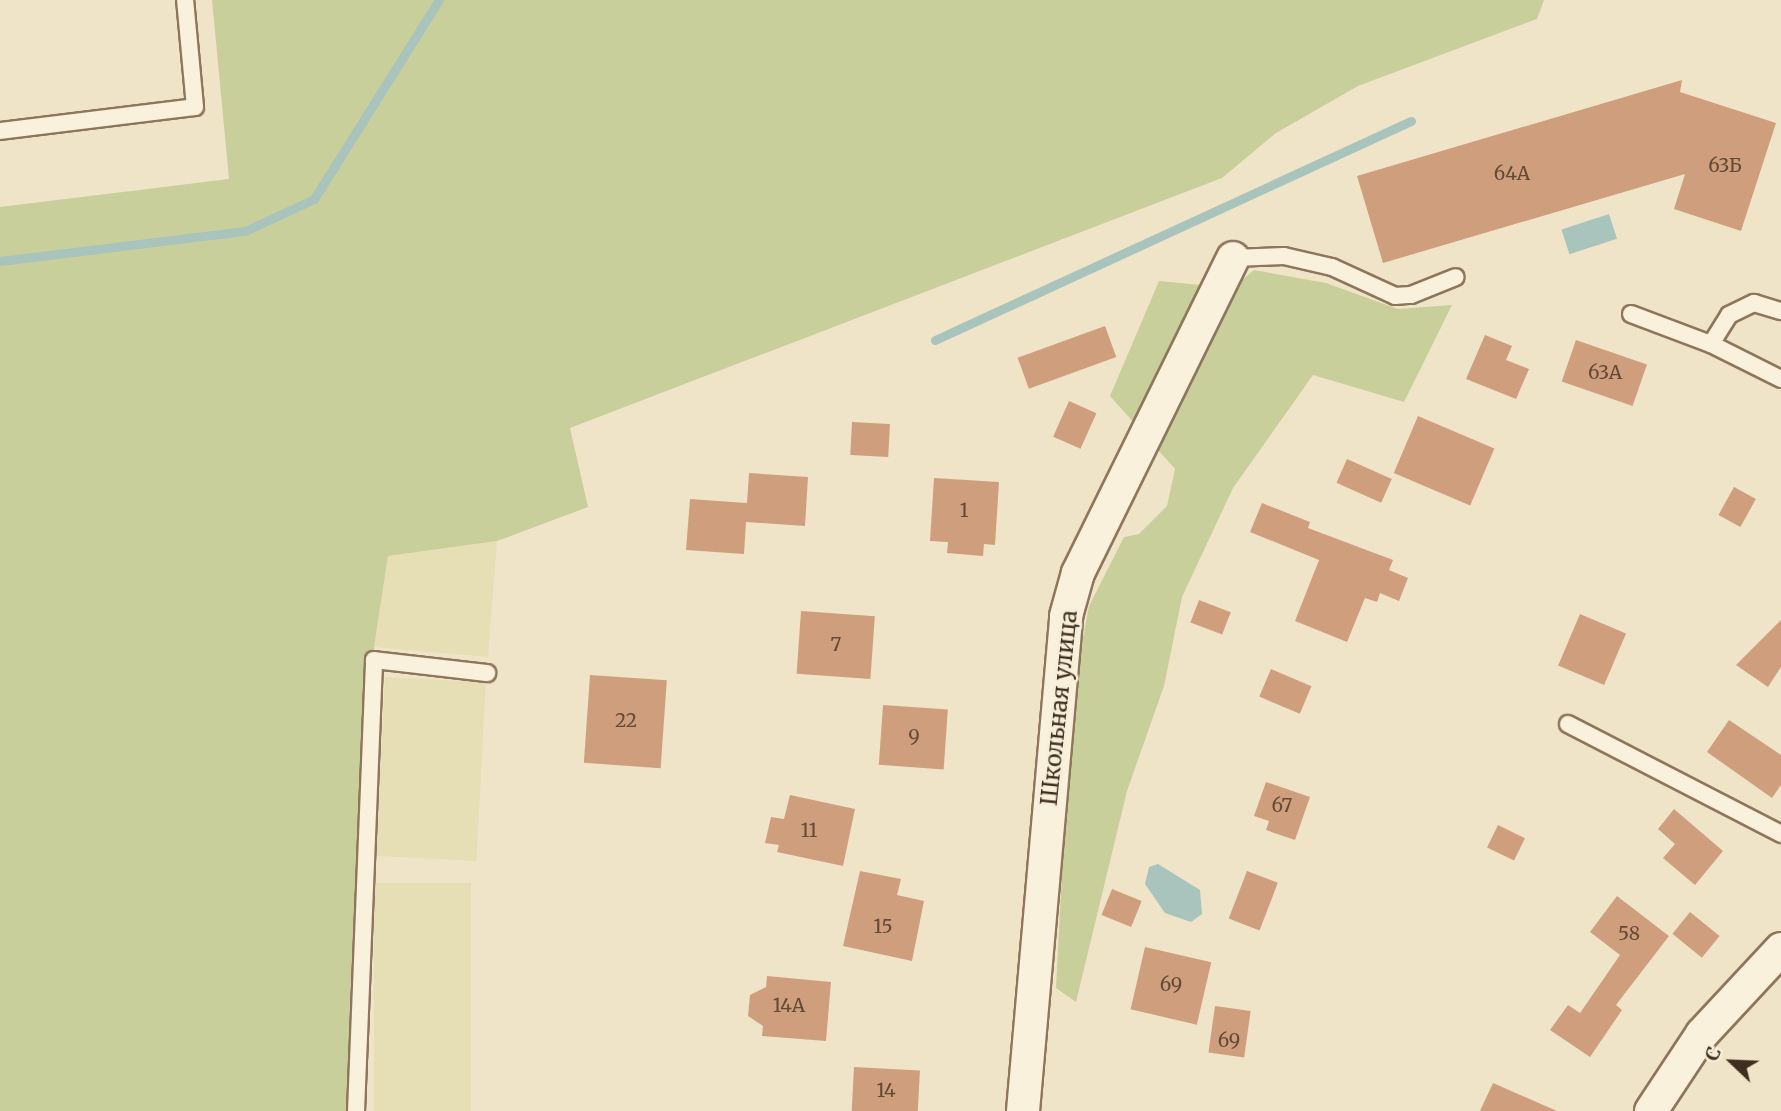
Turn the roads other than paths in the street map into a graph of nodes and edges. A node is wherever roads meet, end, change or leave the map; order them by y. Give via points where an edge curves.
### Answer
1 (186, 0) edge
2 (0, 131) edge
3 (1233, 258) joint
4 (1456, 277) dead end
5 (1781, 311) edge
6 (1631, 314) dead end
7 (1711, 344) junction
8 (1781, 379) edge
9 (487, 673) dead end
10 (1568, 724) dead end
11 (1781, 834) edge
12 (1781, 949) edge
13 (356, 1111) edge
14 (1023, 1111) edge
15 (1651, 1111) edge

1 - 2 lane via 195,107
3 - 4 lane via 1284,257 1332,267 1395,296
3 - 14 street, Школьная улица via 1078,573 1066,616
5 - 7 lane via 1754,303 1729,315
6 - 7 lane
7 - 8 lane
9 - 13 lane via 374,660
10 - 11 lane
12 - 15 street via 1702,1034

